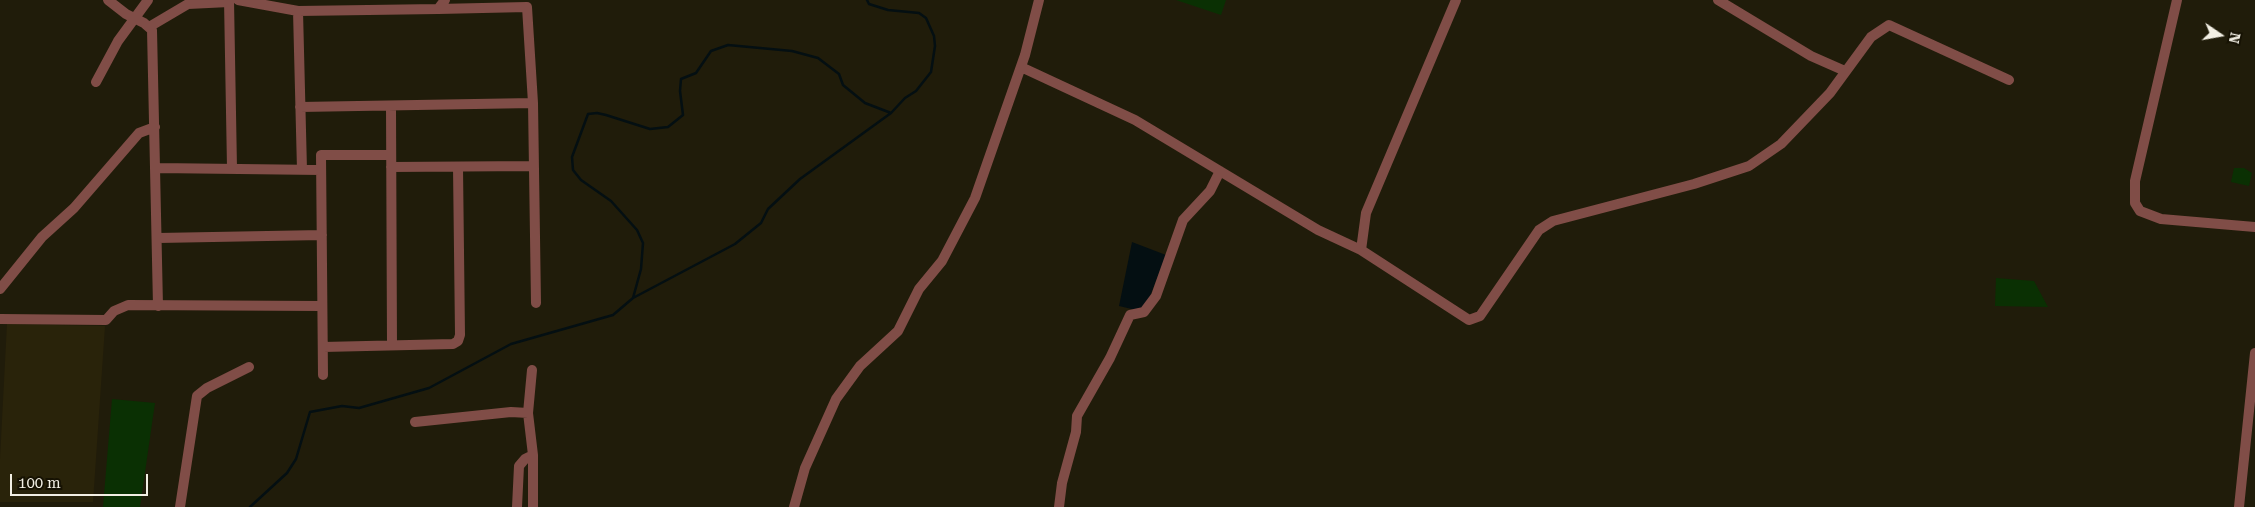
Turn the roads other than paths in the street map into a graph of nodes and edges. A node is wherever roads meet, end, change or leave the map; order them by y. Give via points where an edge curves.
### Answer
1 (108, 0) edge
2 (148, 0) edge
3 (445, 0) edge
4 (1039, 0) edge
5 (1456, 0) edge
6 (1718, 0) edge
7 (2177, 0) edge
8 (232, 1) edge
9 (438, 9) junction
10 (298, 11) junction
11 (135, 18) junction
12 (149, 27) junction
13 (1021, 67) junction
14 (1845, 71) junction
15 (2009, 80) dead end
16 (96, 82) dead end
17 (533, 103) junction
18 (300, 107) junction
19 (391, 107) junction
20 (155, 127) junction
21 (391, 154) junction
22 (534, 166) junction
23 (391, 167) junction
24 (458, 167) junction
25 (157, 168) junction
26 (232, 168) junction
27 (302, 170) junction
28 (321, 170) junction
29 (1220, 171) junction
30 (2255, 227) edge
31 (322, 235) junction
32 (158, 238) junction
33 (1361, 250) junction
34 (0, 289) edge
35 (536, 303) dead end
36 (158, 306) junction
37 (322, 306) junction
38 (0, 319) edge
39 (392, 345) junction
40 (323, 347) junction
41 (2255, 352) edge
42 (249, 367) dead end
43 (532, 370) dead end
44 (323, 376) dead end
45 (528, 413) junction
46 (415, 422) dead end
47 (533, 455) junction
48 (180, 507) edge
49 (517, 507) edge
50 (533, 507) edge
51 (794, 507) edge
52 (1059, 507) edge
53 (2239, 507) edge

1 - 11 street
2 - 11 street
3 - 9 street
4 - 13 street
5 - 33 street via 1366,213
6 - 14 street via 1811,56
7 - 30 street via 2134,181 2134,203 2140,211 2161,219
8 - 10 street
8 - 12 street via 188,4
8 - 26 street
9 - 10 street
9 - 17 street via 527,7
10 - 18 street
11 - 12 street
11 - 16 street via 118,41
12 - 20 street via 152,30
13 - 29 street via 1135,120
13 - 51 street via 975,198 942,261 919,288 898,331 860,366 836,399 805,468
14 - 15 street via 1871,37 1890,25
14 - 33 street via 1830,93 1781,144 1749,166 1553,221 1539,230 1480,316 1469,320
17 - 19 street
17 - 22 street
18 - 19 street
18 - 27 street
19 - 21 street
20 - 25 street
20 - 34 street via 139,133 74,208 42,237
21 - 23 street
21 - 28 street via 321,155
22 - 24 street
22 - 35 street
23 - 24 street
23 - 39 street
24 - 39 street via 460,336 453,344
25 - 26 street
25 - 32 street
26 - 27 street
27 - 28 street
28 - 31 street
29 - 33 street via 1318,230
29 - 52 street via 1210,191 1183,220 1156,296 1144,312 1130,316 1077,416
31 - 32 street
31 - 37 street
32 - 36 street
36 - 37 street
36 - 38 street via 128,305 114,310 106,320
37 - 40 street
39 - 40 street
40 - 44 street
41 - 53 street
42 - 48 street via 197,396
43 - 45 street
45 - 46 street
45 - 47 street
47 - 49 street via 519,466
47 - 50 street

